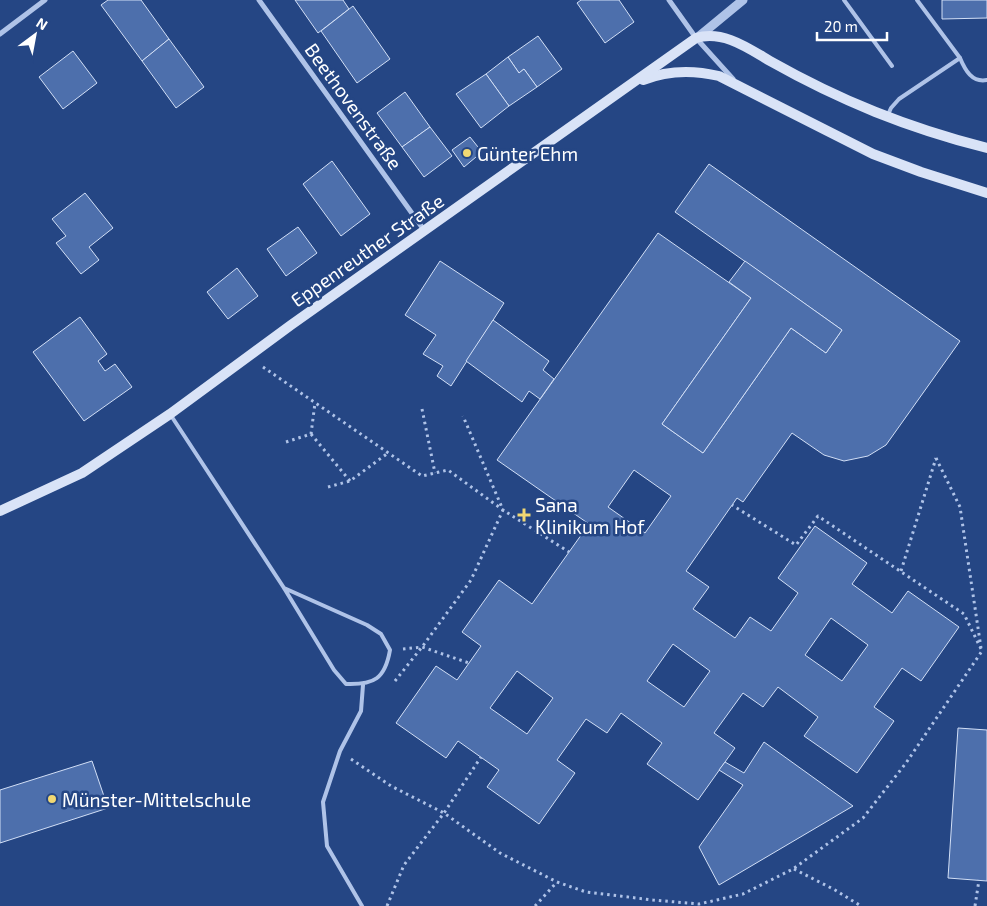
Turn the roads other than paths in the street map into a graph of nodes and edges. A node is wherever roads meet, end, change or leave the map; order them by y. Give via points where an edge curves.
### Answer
1 (45, 0) edge
2 (259, 0) edge
3 (669, 0) edge
4 (743, 0) edge
5 (844, 0) edge
6 (917, 0) edge
7 (0, 34) edge
8 (696, 38) junction
9 (960, 58) junction
10 (892, 66) dead end
11 (987, 80) edge
12 (628, 86) junction
13 (745, 89) junction
14 (887, 118) junction
15 (987, 148) edge
16 (987, 192) edge
17 (424, 230) junction
18 (170, 414) junction
19 (0, 511) edge
20 (284, 588) junction
21 (363, 685) junction
22 (362, 906) edge

1 - 7 street
2 - 17 street, Beethovenstraße
3 - 8 street
4 - 8 street, Eppenreuther Straße
5 - 10 lane
6 - 9 lane
8 - 12 main road, Eppenreuther Straße
8 - 13 street via 726,73
8 - 14 main road via 715,36 735,42 826,91
9 - 11 lane via 966,72
9 - 14 lane via 899,99
12 - 13 main road via 662,74 683,72 719,76
12 - 17 main road, Eppenreuther Straße
13 - 16 main road via 873,154
14 - 15 main road
17 - 18 main road, Eppenreuther Straße
18 - 19 main road, Eppenreuther Straße via 82,473
18 - 20 lane
20 - 21 lane via 334,670 346,684
20 - 21 lane via 381,634 390,650 388,665 375,680
21 - 22 lane via 361,711 340,751 323,802 327,846

